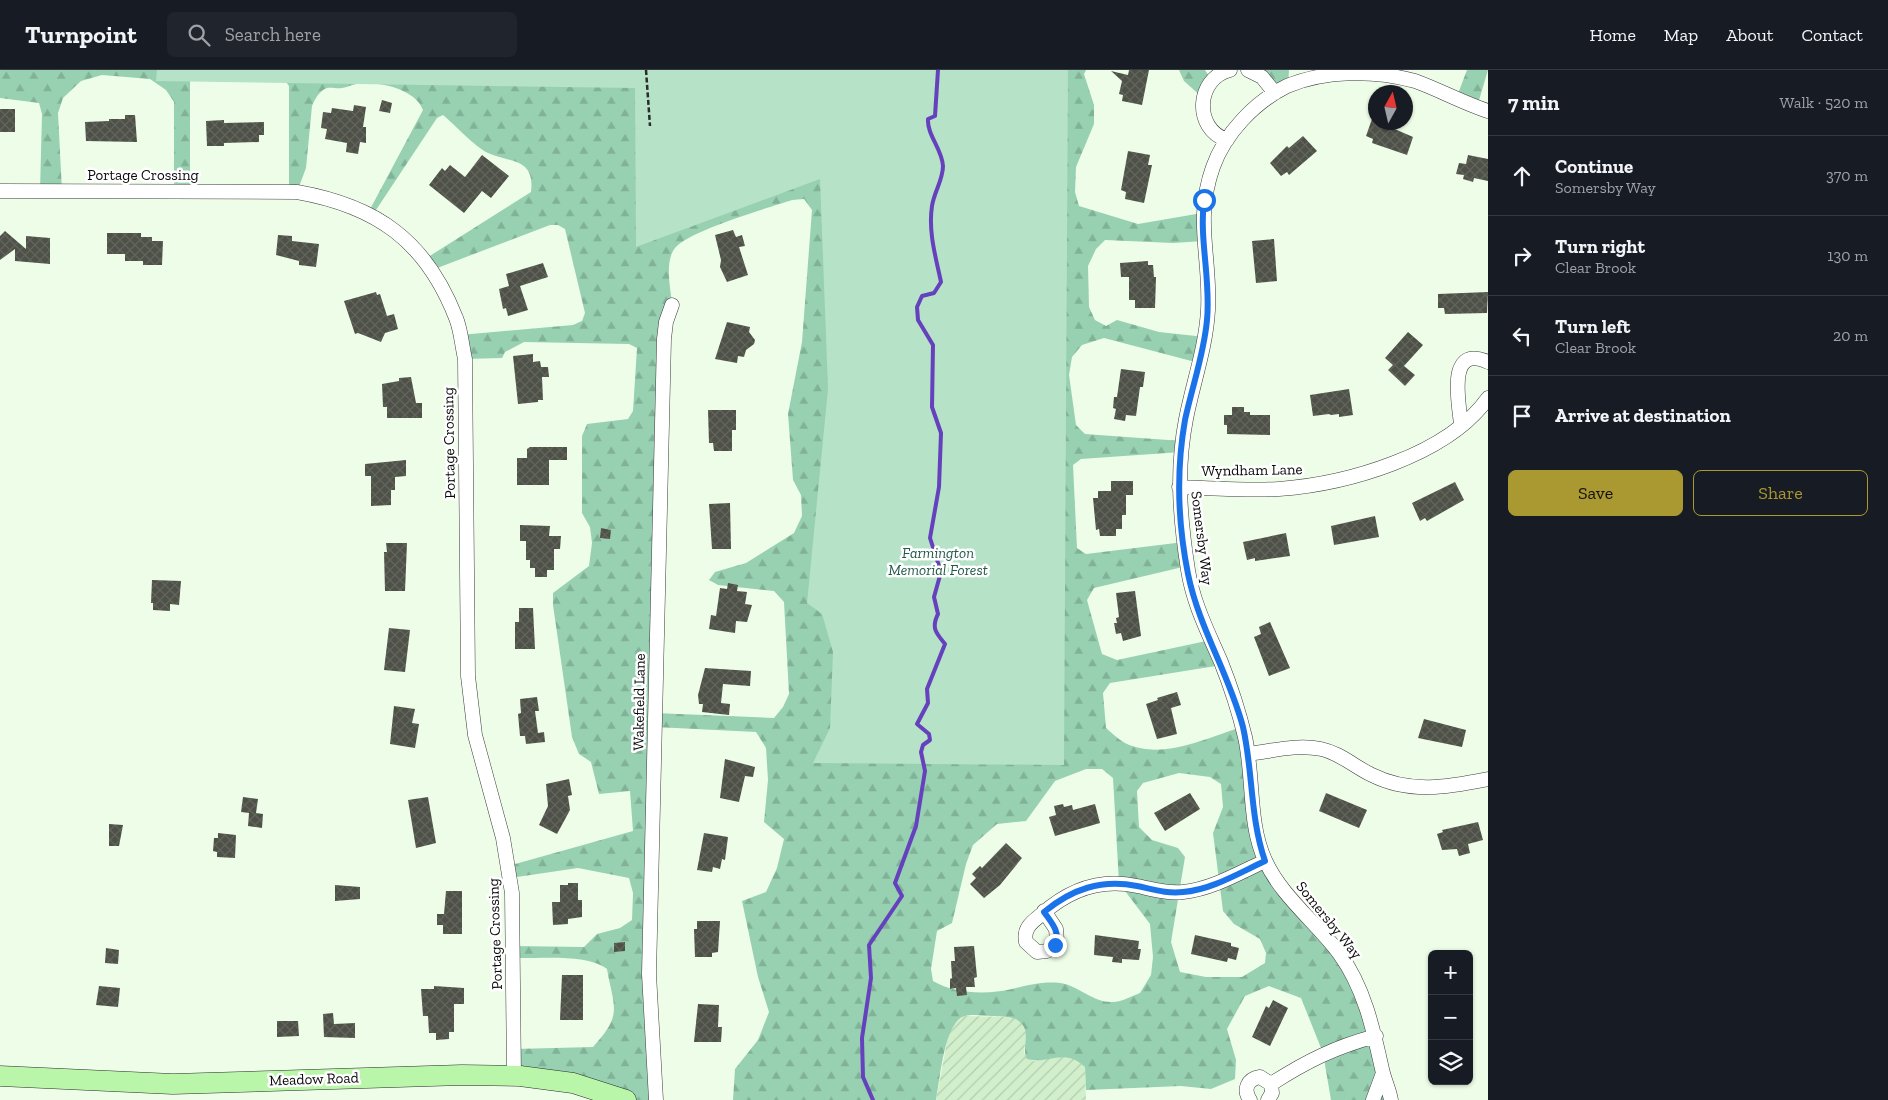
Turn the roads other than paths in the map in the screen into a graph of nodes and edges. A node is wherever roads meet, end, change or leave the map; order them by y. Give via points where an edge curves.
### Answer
1 (1230, 70) edge
2 (1248, 70) edge
3 (1275, 93) junction
4 (1488, 111) edge
5 (1227, 140) junction
6 (0, 191) edge
7 (672, 305) dead end
8 (1488, 362) edge
9 (1488, 398) edge
10 (1461, 424) junction
11 (1179, 487) junction
12 (1249, 754) junction
13 (1488, 779) edge
14 (1265, 861) junction
15 (1044, 912) dead end
16 (1376, 1036) junction
17 (1383, 1072) junction
18 (0, 1076) edge
19 (514, 1076) junction
20 (1271, 1084) junction
21 (626, 1100) edge
22 (656, 1100) edge
23 (1250, 1100) edge
24 (1268, 1100) edge
25 (1373, 1100) edge
26 (1391, 1100) edge

1 - 5 street via 1216,77 1208,86 1202,110 1212,131
2 - 3 street via 1262,77
3 - 4 street, Somersby Way via 1313,76 1362,70 1418,82
3 - 5 street, Somersby Way via 1254,110
5 - 11 street, Somersby Way via 1214,163 1204,200 1202,227 1209,290 1207,322 1185,422
6 - 19 street, Portage Crossing via 297,192 326,197 353,206 381,221 424,259 440,283 457,320 464,359 468,676 475,735 503,838 512,893
7 - 22 street, Wakefield Lane via 664,339 649,974
8 - 10 street via 1476,358 1470,360 1457,374
9 - 10 street, Wyndham Lane
10 - 11 street, Wyndham Lane via 1411,455 1345,478 1278,489
11 - 12 street, Somersby Way via 1183,537 1194,597 1234,696
12 - 13 street via 1288,748 1322,749 1372,776 1391,783 1430,789
12 - 14 street, Somersby Way via 1256,824
14 - 15 street via 1208,887 1181,893 1119,883 1094,885 1068,894
14 - 16 street, Somersby Way via 1284,891 1326,937 1353,974
16 - 17 street, Somersby Way
16 - 20 street via 1334,1048
17 - 25 street
17 - 26 street, Somersby Way
18 - 19 street, Meadow Road via 173,1084
19 - 21 street, Meadow Road via 573,1083
20 - 23 street via 1260,1077 1252,1079 1246,1090
20 - 24 street via 1272,1093

